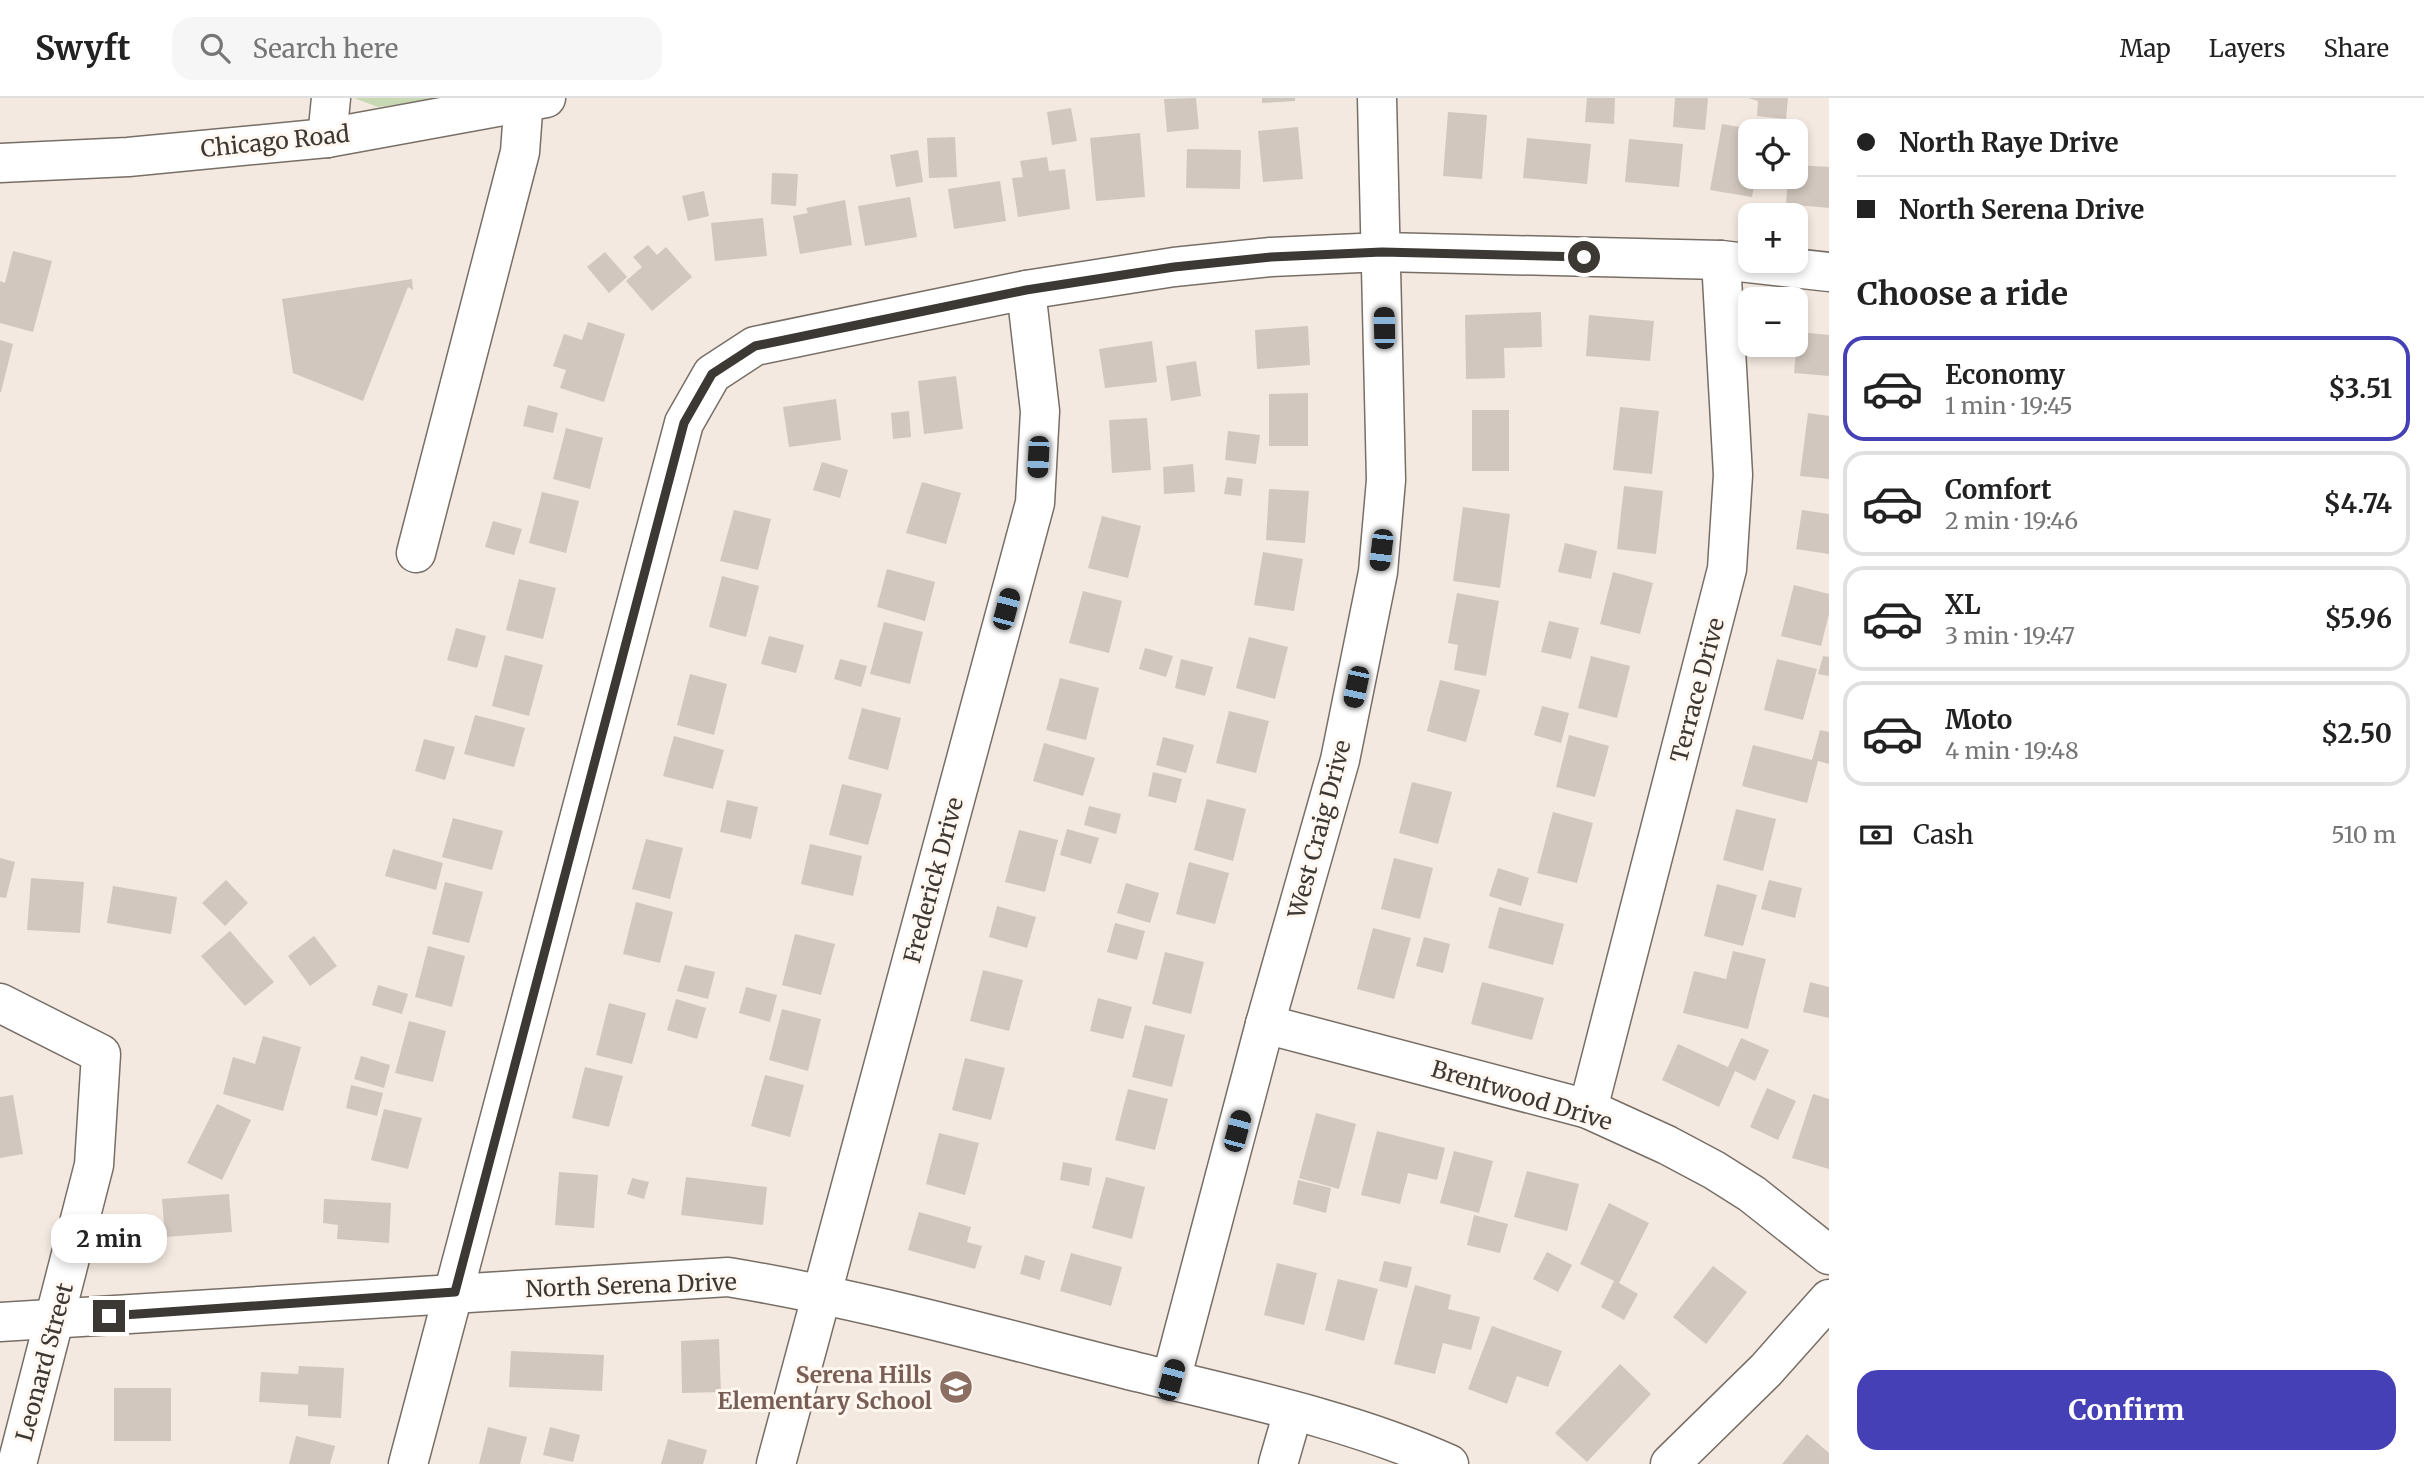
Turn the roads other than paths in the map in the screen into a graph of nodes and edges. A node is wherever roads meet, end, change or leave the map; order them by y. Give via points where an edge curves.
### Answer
1 (331, 98) edge
2 (1377, 98) edge
3 (531, 99) edge
4 (327, 138) junction
5 (0, 163) edge
6 (1382, 252) junction
7 (1721, 260) junction
8 (1829, 272) edge
9 (1026, 290) junction
10 (416, 553) dead end
11 (0, 1003) edge
12 (1265, 1024) junction
13 (1588, 1109) junction
14 (1829, 1255) edge
15 (455, 1292) junction
16 (822, 1293) junction
17 (1829, 1299) edge
18 (55, 1320) junction
19 (0, 1322) edge
20 (1171, 1380) junction
21 (1293, 1412) junction
22 (17, 1464) edge
23 (408, 1464) edge
24 (776, 1464) edge
25 (1278, 1464) edge
26 (1449, 1464) edge
27 (1670, 1464) edge

1 - 4 street
2 - 6 street, West Craig Drive
3 - 4 street, Chicago Road
3 - 10 street
4 - 5 street, Chicago Road via 128,157
6 - 7 street
6 - 9 street via 1174,267
6 - 12 street, West Craig Drive via 1386,480 1378,572 1340,760
7 - 8 street
7 - 13 street, Terrace Drive via 1733,475 1727,569
9 - 15 street via 755,346 712,374 684,423
9 - 16 street, Frederick Drive via 1040,411 1035,503
11 - 18 street, Leonard Street via 102,1054 94,1165
12 - 13 street, Brentwood Drive
12 - 20 street, West Craig Drive
13 - 14 street, Brentwood Drive via 1714,1170
15 - 16 street, North Serena Drive via 728,1277
15 - 18 street, North Serena Drive
15 - 23 street
16 - 20 street, North Serena Drive
16 - 24 street, Frederick Drive
17 - 27 street via 1766,1370
18 - 19 street, North Serena Drive
18 - 22 street, Leonard Street
20 - 21 street, North Serena Drive
21 - 25 street
21 - 26 street, North Serena Drive via 1379,1436

